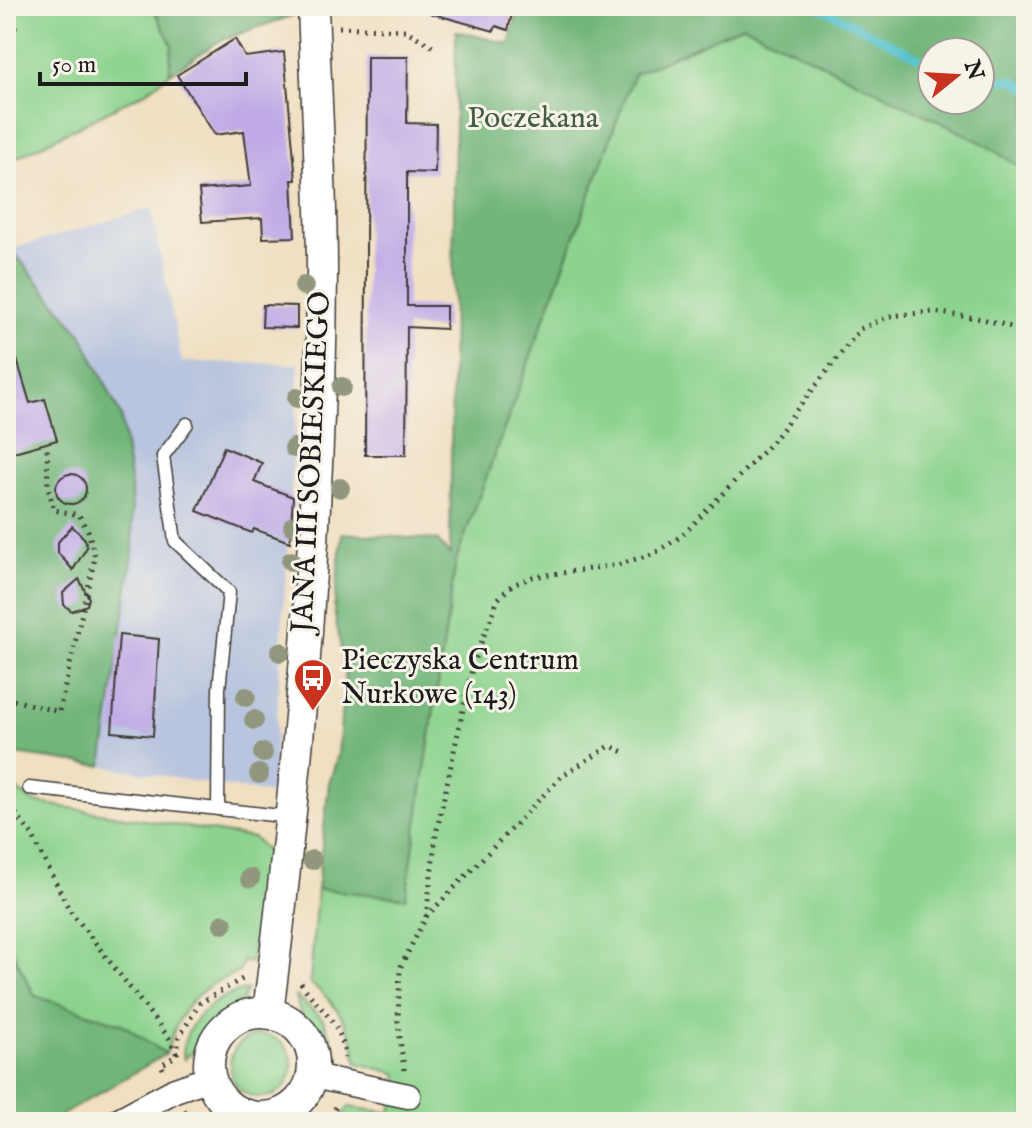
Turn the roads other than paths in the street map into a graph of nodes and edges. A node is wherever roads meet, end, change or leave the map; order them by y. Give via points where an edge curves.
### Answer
1 (314, 16) edge
2 (187, 424) dead end
3 (29, 788) dead end
4 (218, 809) junction
5 (290, 817) junction
6 (268, 1013) junction
7 (313, 1076) junction
8 (210, 1078) junction
9 (408, 1096) road end
10 (253, 1120) edge
11 (115, 1122) edge

1 - 5 street, JANA III SOBIESKIEGO via 322,272 316,449
2 - 4 lane via 163,456 175,541 229,592 219,689
3 - 4 lane
4 - 5 lane
5 - 6 street, JANA III SOBIESKIEGO
6 - 7 street via 288,1020 303,1035 312,1054
6 - 8 street via 243,1017 222,1030 209,1061
7 - 9 street
7 - 10 street via 291,1109
8 - 10 street via 219,1097
8 - 11 street

